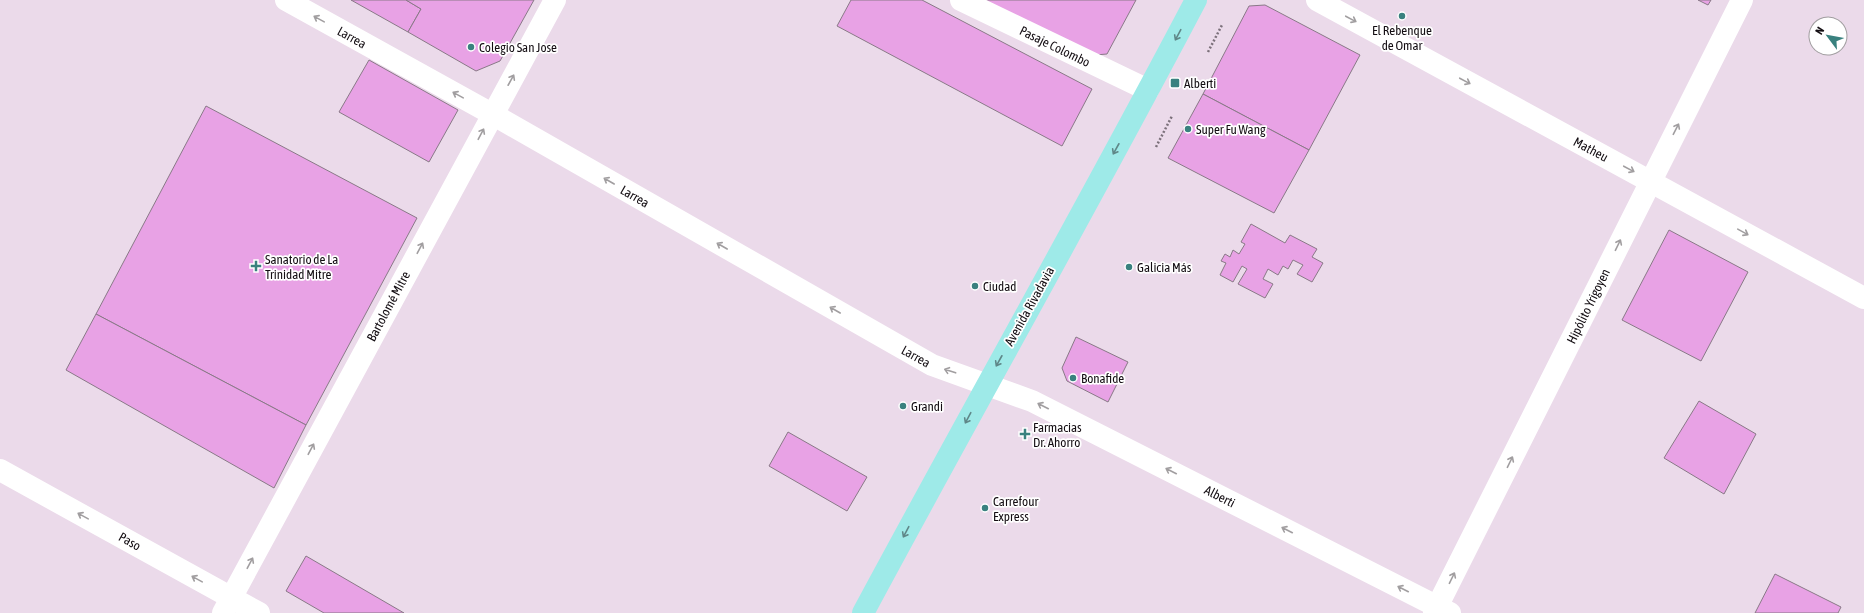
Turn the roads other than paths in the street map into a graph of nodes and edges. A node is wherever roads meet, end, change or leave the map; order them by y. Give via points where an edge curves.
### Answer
1 (286, 0) edge
2 (555, 0) edge
3 (961, 0) edge
4 (1196, 0) edge
5 (1317, 0) edge
6 (1742, 0) edge
7 (1148, 90) junction
8 (492, 114) junction
9 (1650, 181) junction
10 (1864, 298) edge
11 (987, 383) junction
12 (0, 470) edge
13 (227, 605) edge
14 (1441, 611) edge
15 (259, 613) edge
16 (863, 613) edge

8 -> 1 street, Larrea
8 -> 2 street, Bartolomé Mitre
3 - 7 street, Pasaje Colombo
4 -> 7 main road, Avenida Rivadavia
5 -> 9 street, Matheu
9 -> 6 street, Hipólito Yrigoyen
7 -> 11 main road, Avenida Rivadavia
11 -> 8 street, Larrea via 932,365
13 -> 8 street, Bartolomé Mitre
9 -> 10 street, Matheu
14 -> 9 street, Hipólito Yrigoyen
14 -> 11 street, Alberti via 1032,401
11 -> 16 main road, Avenida Rivadavia
13 -> 12 street, Paso
13 - 15 street, Paso

